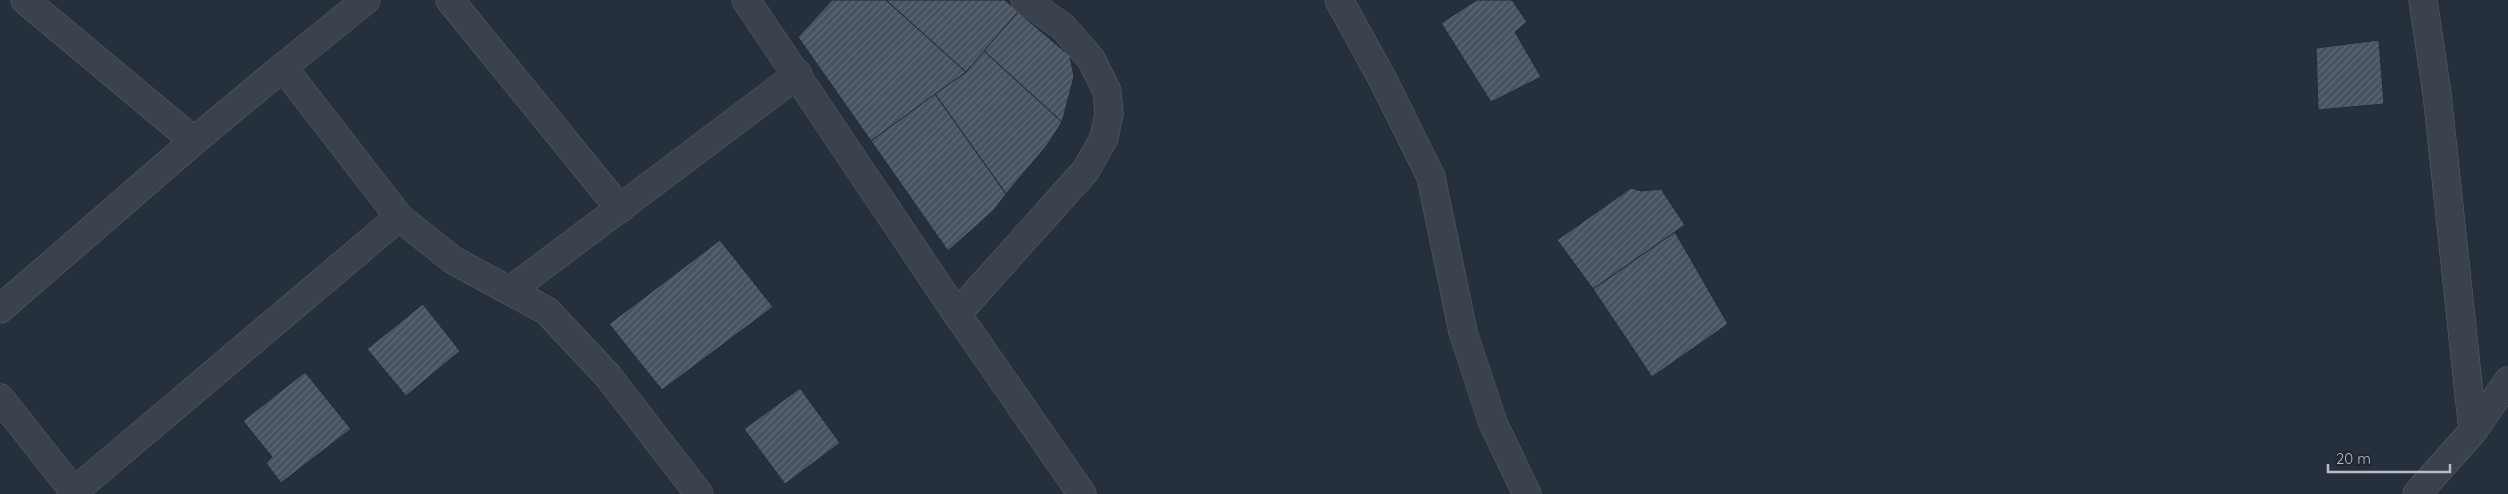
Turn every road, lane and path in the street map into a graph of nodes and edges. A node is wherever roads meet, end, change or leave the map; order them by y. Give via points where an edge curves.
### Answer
1 (366, 0) edge
2 (450, 0) edge
3 (746, 0) edge
4 (1026, 0) edge
5 (1339, 0) edge
6 (2423, 0) edge
7 (29, 1) edge
8 (283, 66) junction
9 (798, 74) junction
10 (194, 141) junction
11 (620, 209) junction
12 (399, 217) junction
13 (511, 290) junction
14 (0, 309) edge
15 (957, 314) junction
16 (2508, 381) edge
17 (0, 398) edge
18 (2473, 431) junction
19 (74, 493) edge
20 (699, 494) edge
21 (1082, 494) edge
22 (1527, 494) edge
23 (2417, 494) edge

1 - 8 street
2 - 11 street
3 - 9 street
4 - 15 street via 1063,28 1091,59 1107,91 1109,114 1104,138 1086,170
5 - 22 street via 1431,177 1463,332 1493,423
6 - 18 street via 2437,94
7 - 10 street
8 - 10 street
8 - 12 street
9 - 11 street
9 - 15 street
10 - 14 street
11 - 13 street
12 - 13 street via 453,260
12 - 19 street
13 - 20 street via 547,311 576,339
15 - 21 street
16 - 18 street
17 - 19 street
18 - 23 street

